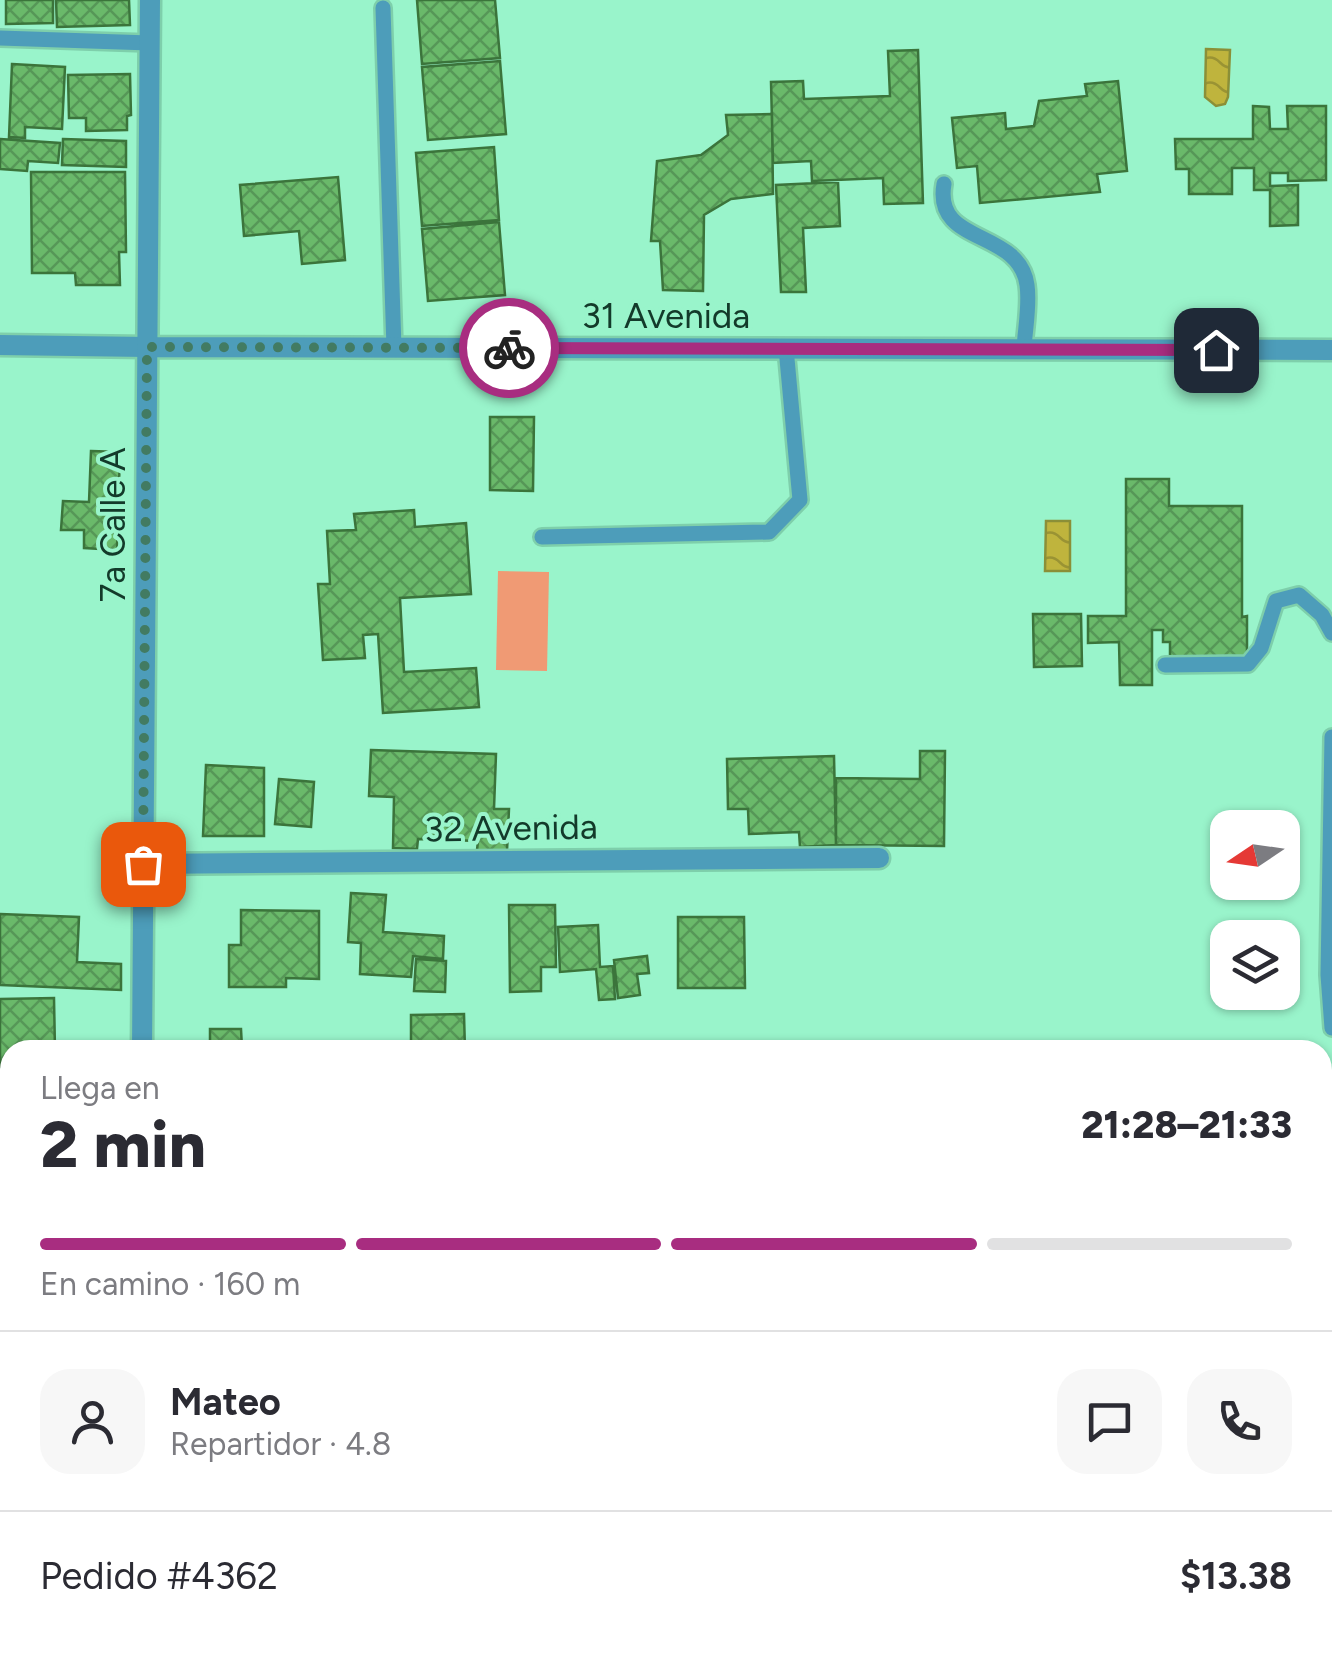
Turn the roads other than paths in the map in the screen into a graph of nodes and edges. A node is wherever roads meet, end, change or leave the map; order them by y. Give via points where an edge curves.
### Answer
1 (150, 0) edge
2 (383, 8) dead end
3 (0, 38) edge
4 (150, 43) junction
5 (944, 184) dead end
6 (0, 345) edge
7 (147, 347) junction
8 (394, 348) junction
9 (786, 348) junction
10 (1024, 349) junction
11 (1332, 350) edge
12 (542, 537) dead end
13 (1332, 633) edge
14 (1165, 665) dead end
15 (1332, 737) edge
16 (879, 858) dead end
17 (143, 864) junction
18 (1332, 1028) edge
19 (142, 1040) edge

1 - 4 street, 7a Calle A
2 - 8 lane
3 - 4 lane
4 - 7 street, 7a Calle A
5 - 10 lane via 941,202 949,219 1012,252 1028,283
6 - 7 street, 31 Avenida
7 - 8 street, 31 Avenida
7 - 17 street, 7a Calle A
8 - 9 street, 31 Avenida
9 - 10 street, 31 Avenida
9 - 12 lane via 800,500 769,532
10 - 11 street, 31 Avenida
13 - 14 lane via 1322,614 1299,596 1276,601 1262,648 1248,664
15 - 18 lane
16 - 17 street, 32 Avenida
17 - 19 street, 7a Calle A

